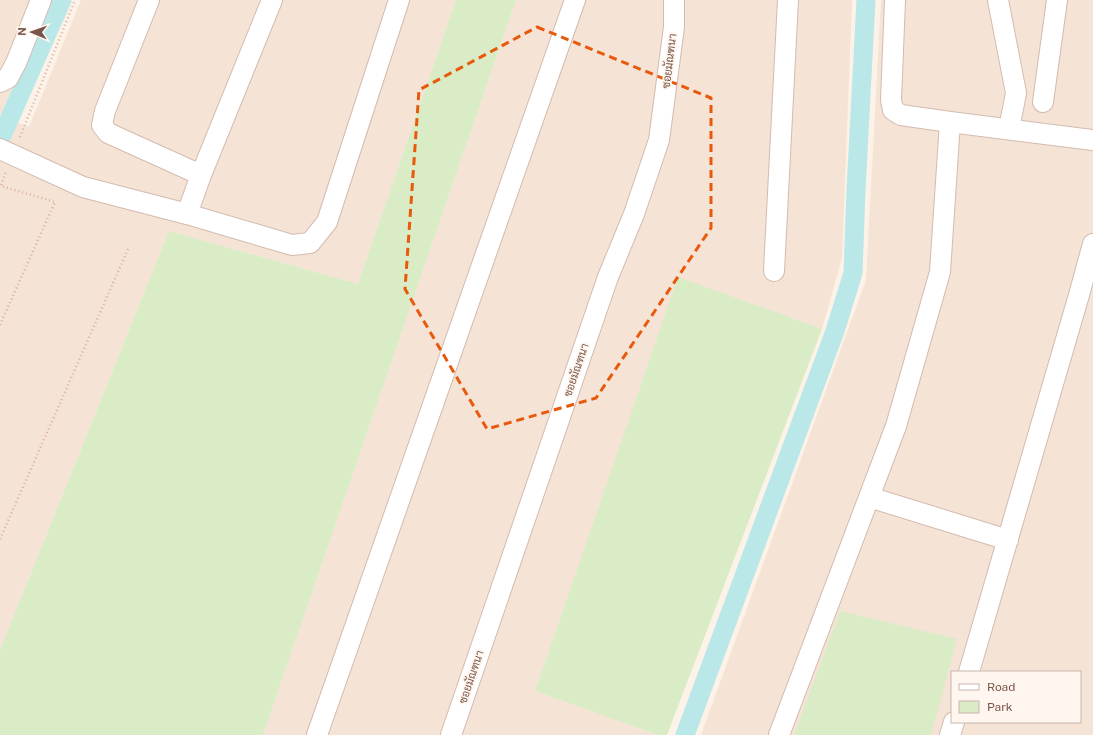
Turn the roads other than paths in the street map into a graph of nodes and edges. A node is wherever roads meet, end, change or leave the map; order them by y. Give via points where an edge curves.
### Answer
1 (41, 0) edge
2 (149, 0) edge
3 (272, 0) edge
4 (399, 0) edge
5 (575, 0) edge
6 (674, 0) edge
7 (788, 0) edge
8 (895, 0) edge
9 (998, 0) edge
10 (1057, 0) edge
11 (0, 82) edge
12 (1043, 102) dead end
13 (950, 122) junction
14 (1009, 129) junction
15 (1093, 140) edge
16 (4, 157) edge
17 (202, 175) junction
18 (187, 214) junction
19 (1093, 244) edge
20 (774, 271) dead end
21 (869, 497) junction
22 (1008, 540) junction
23 (969, 671) edge
24 (954, 723) edge
25 (318, 735) edge
26 (451, 735) edge
27 (779, 735) edge
28 (950, 735) edge

1 - 11 street via 16,63 8,78
2 - 17 street via 102,125 108,133
3 - 17 street
4 - 18 street via 327,222 310,243 292,245
5 - 25 street
6 - 26 street, ซอยมัณฑนา via 674,27 659,140 634,214 608,277
7 - 20 street
8 - 13 street via 891,100 893,110 901,115
9 - 14 street via 1016,94
10 - 12 street
13 - 14 street
13 - 21 street via 940,272 896,426
14 - 15 street
16 - 18 street via 32,164 83,187
17 - 18 street
19 - 22 street
21 - 22 street
21 - 27 street
22 - 23 street
24 - 28 street

